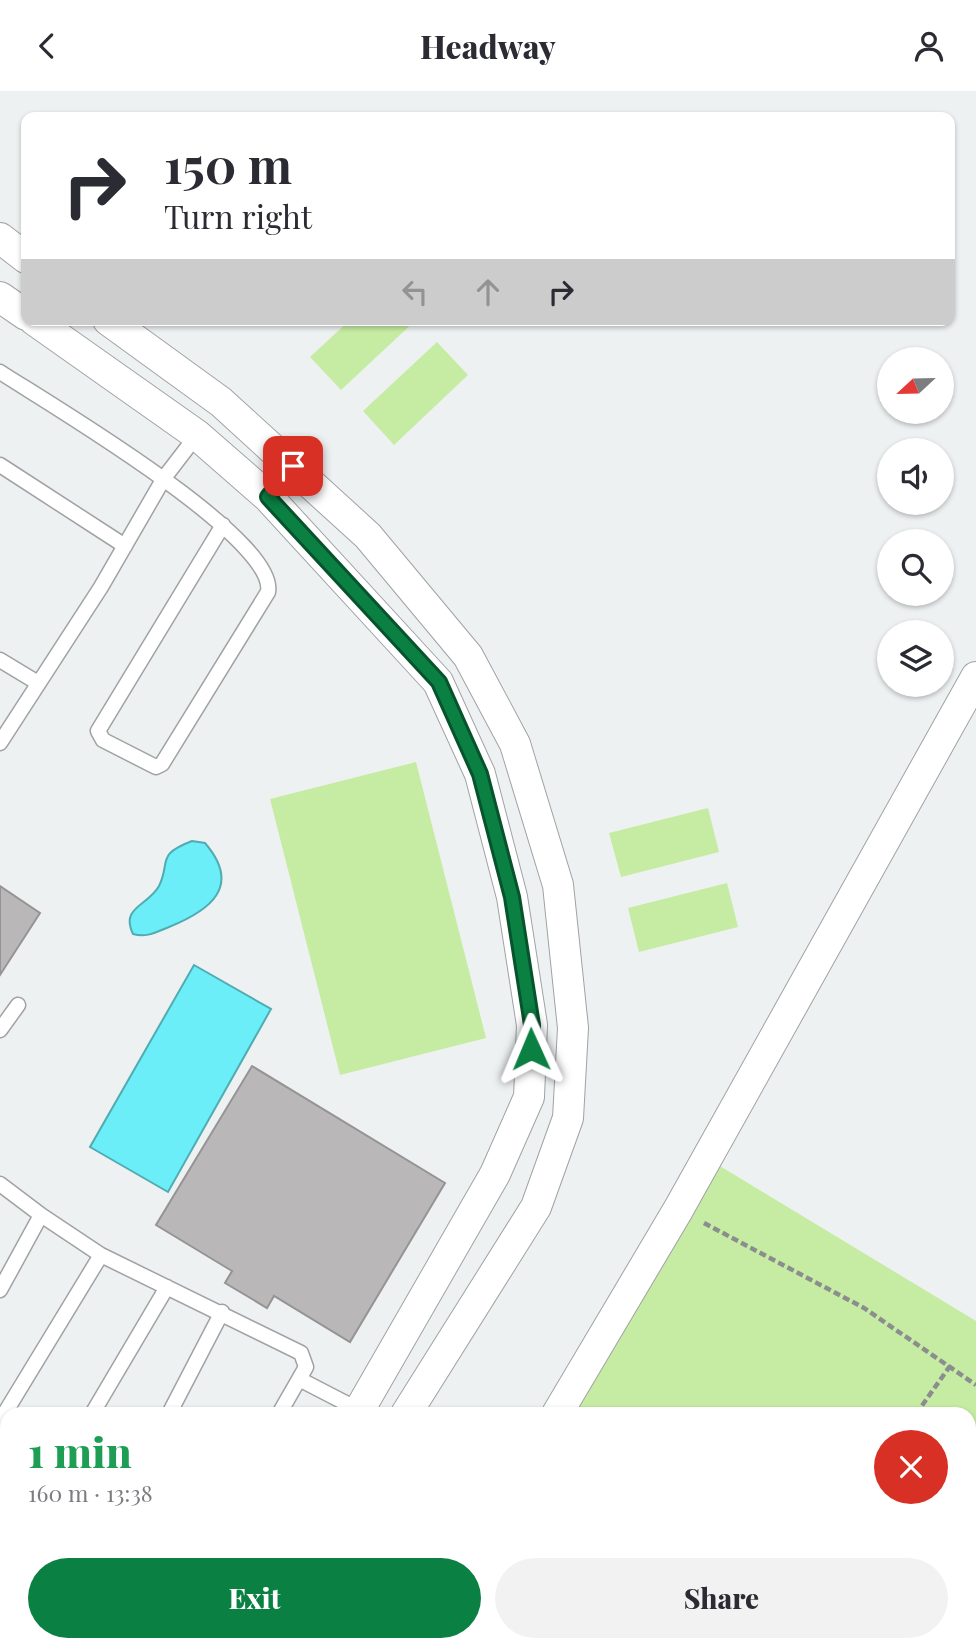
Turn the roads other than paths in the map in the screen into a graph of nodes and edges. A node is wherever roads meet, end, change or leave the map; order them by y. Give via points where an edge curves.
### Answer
1 (0, 238) edge
2 (21, 254) edge
3 (0, 297) edge
4 (21, 312) edge
5 (54, 326) edge
6 (116, 326) edge
7 (0, 372) edge
8 (221, 402) junction
9 (197, 435) junction
10 (0, 465) edge
11 (293, 466) junction
12 (164, 478) junction
13 (268, 497) junction
14 (223, 525) junction
15 (125, 546) junction
16 (0, 660) edge
17 (976, 677) edge
18 (38, 683) junction
19 (489, 696) junction
20 (452, 714) junction
21 (0, 743) edge
22 (18, 1005) dead end
23 (0, 1030) edge
24 (0, 1184) edge
25 (41, 1216) junction
26 (101, 1255) junction
27 (167, 1287) junction
28 (0, 1290) edge
29 (222, 1313) junction
30 (301, 1380) junction
31 (9, 1407) edge
32 (96, 1407) edge
33 (173, 1407) edge
34 (284, 1407) edge
35 (349, 1407) edge
36 (363, 1407) edge
37 (410, 1407) edge
38 (561, 1407) edge

1 - 2 street
3 - 4 street
5 - 9 street
6 - 8 street
7 - 12 lane
8 - 9 street
8 - 11 street
9 - 12 lane
9 - 13 street
10 - 15 lane
11 - 13 street
11 - 19 street via 368,536 468,656
12 - 14 lane
12 - 15 lane
13 - 20 street via 439,682
14 - 14 lane via 265,572 268,592 162,764 147,764 103,740 98,731
15 - 18 lane
16 - 18 lane
17 - 38 street via 678,1210
18 - 21 lane
19 - 20 street
19 - 37 street via 515,744 558,885 573,1028 568,1118 536,1207
20 - 36 street via 480,774 512,897 532,1025 529,1097 495,1174
22 - 23 lane
24 - 25 lane
25 - 26 lane
25 - 28 lane
26 - 27 lane
26 - 31 lane
27 - 29 lane
27 - 32 lane
29 - 30 lane via 301,1353 306,1367
29 - 33 lane
30 - 34 lane
30 - 35 lane

